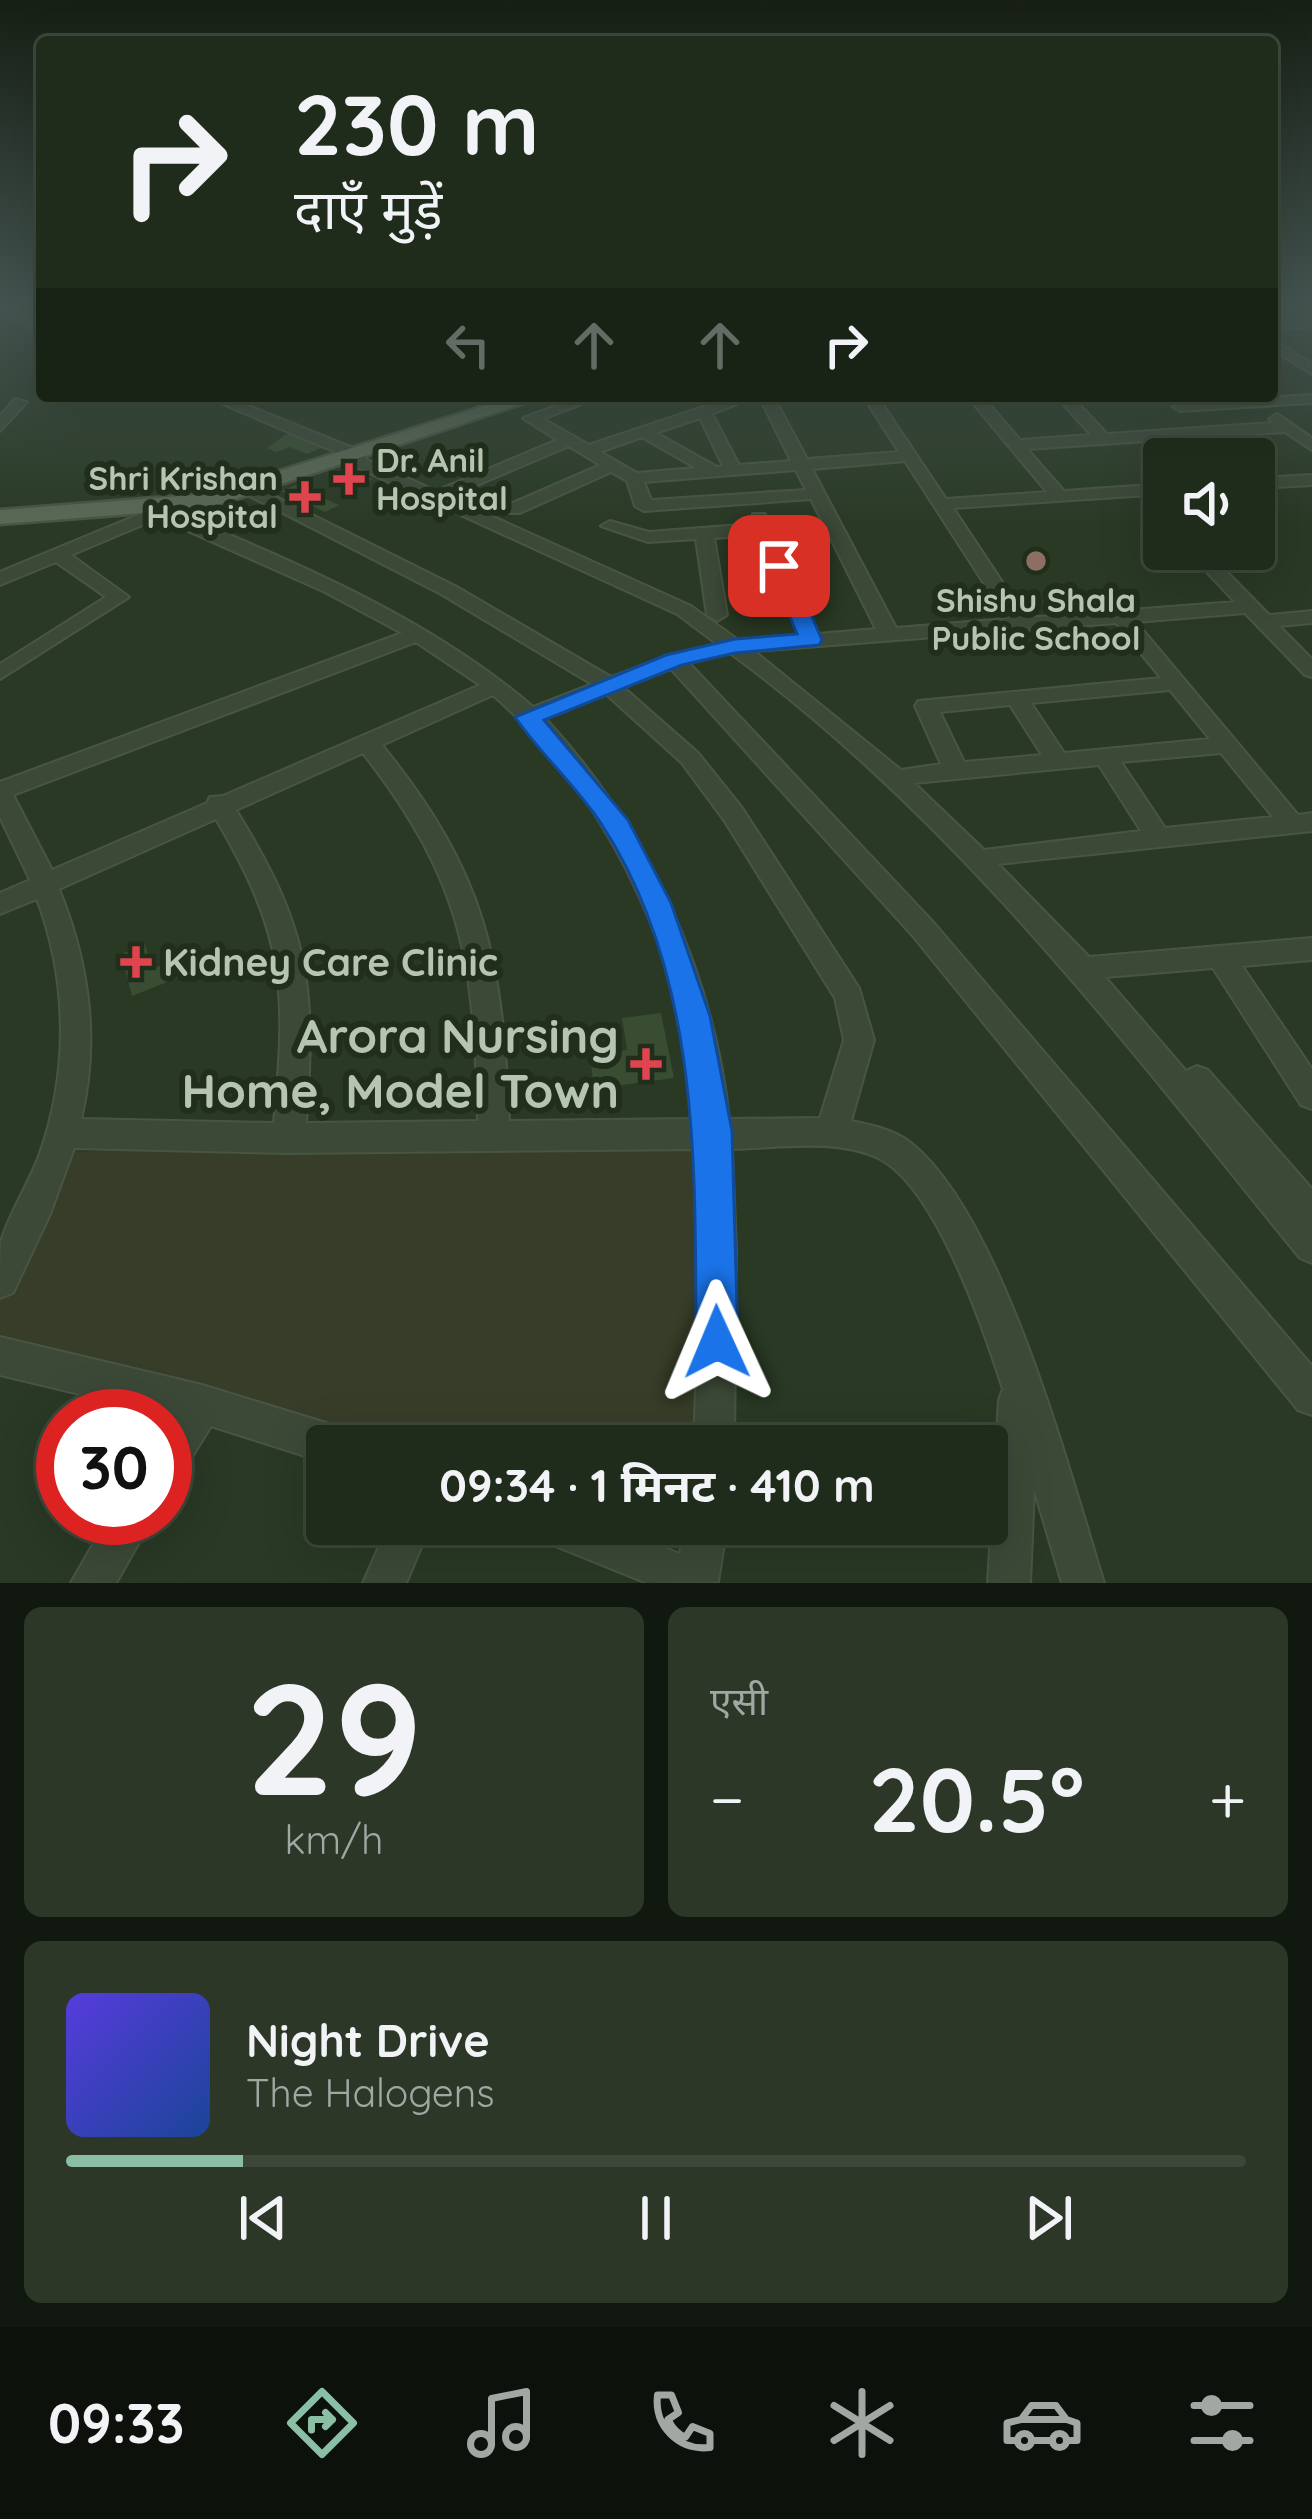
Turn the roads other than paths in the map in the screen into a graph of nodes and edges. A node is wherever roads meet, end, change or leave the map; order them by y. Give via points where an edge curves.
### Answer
1 (1312, 399) edge
2 (1278, 401) edge
3 (20, 402) dead end
4 (226, 402) edge
5 (503, 402) edge
6 (577, 402) edge
7 (733, 402) edge
8 (769, 402) edge
9 (874, 402) edge
10 (979, 402) edge
11 (1069, 402) edge
12 (1173, 402) edge
13 (1270, 402) edge
14 (1256, 403) junction
15 (704, 412) junction
16 (0, 426) edge
17 (1289, 427) junction
18 (644, 432) junction
19 (1209, 432) junction
20 (1103, 439) junction
21 (568, 441) junction
22 (1015, 445) junction
23 (1312, 445) edge
24 (587, 451) junction
25 (356, 454) junction
26 (911, 457) junction
27 (613, 465) junction
28 (802, 466) junction
29 (725, 471) junction
30 (634, 478) junction
31 (1302, 480) edge
32 (250, 489) junction
33 (1142, 491) edge
34 (442, 494) junction
35 (816, 494) junction
36 (1059, 496) junction
37 (1312, 497) edge
38 (751, 499) junction
39 (943, 503) junction
40 (172, 506) junction
41 (514, 509) dead end
42 (0, 514) edge
43 (610, 526) dead end
44 (763, 529) junction
45 (704, 533) junction
46 (59, 555) junction
47 (1214, 570) edge
48 (0, 579) edge
49 (1256, 614) junction
50 (717, 615) junction
51 (1122, 617) junction
52 (1312, 617) edge
53 (1020, 624) junction
54 (419, 634) junction
55 (889, 634) junction
56 (811, 640) junction
57 (743, 645) junction
58 (674, 660) junction
59 (1312, 671) edge
60 (0, 673) edge
61 (1174, 683) junction
62 (607, 684) junction
63 (495, 686) junction
64 (1016, 697) junction
65 (527, 717) junction
66 (367, 742) junction
67 (1224, 745) junction
68 (1106, 757) junction
69 (1058, 761) junction
70 (956, 771) junction
71 (910, 775) junction
72 (0, 792) edge
73 (220, 803) junction
74 (1302, 823) edge
75 (1157, 836) junction
76 (994, 855) junction
77 (44, 885) junction
78 (0, 904) edge
79 (1312, 949) edge
80 (1222, 958) junction
81 (1097, 966) junction
82 (1312, 1095) edge
83 (714, 1131) junction
84 (832, 1132) junction
85 (64, 1133) junction
86 (494, 1137) junction
87 (289, 1138) junction
88 (1288, 1183) edge
89 (1312, 1215) edge
90 (1312, 1246) edge
91 (0, 1280) edge
92 (0, 1356) edge
93 (1018, 1380) junction
94 (1312, 1396) edge
95 (202, 1404) junction
96 (192, 1420) edge
97 (715, 1425) edge
98 (306, 1437) edge
99 (115, 1545) edge
100 (401, 1545) edge
101 (605, 1545) edge
102 (702, 1545) edge
103 (696, 1582) edge
104 (92, 1583) edge
105 (384, 1583) edge
106 (1009, 1583) edge
107 (1083, 1583) edge

1 - 2 street
3 - 16 street
4 - 25 street
5 - 25 main road
6 - 21 street via 530,418
7 - 15 street
8 - 28 street
9 - 26 street
10 - 22 street
11 - 20 street
12 - 14 street
12 - 19 street
13 - 14 street
14 - 17 street
15 - 18 street
15 - 29 street
17 - 19 street
17 - 23 street
18 - 24 street
18 - 29 street
19 - 20 street
20 - 22 street
21 - 24 street
21 - 34 street
22 - 36 street
24 - 27 street
25 - 32 main road
25 - 34 street
25 - 57 street via 360,464 684,610
26 - 28 street
26 - 39 street
27 - 30 street
27 - 41 street
28 - 29 street
28 - 35 street
29 - 30 street
30 - 38 street via 644,506
31 - 37 street
32 - 40 main road
32 - 62 street via 448,590
33 - 36 street
34 - 50 street
35 - 38 street
35 - 55 street
36 - 39 street
38 - 44 street
39 - 53 street
40 - 42 main road
40 - 46 street
40 - 54 street
43 - 45 street via 641,537
44 - 45 street
44 - 56 street
45 - 50 street
46 - 48 street
46 - 60 street via 119,597
47 - 49 street
49 - 51 street
49 - 52 street
49 - 59 street
50 - 57 street
51 - 53 street
51 - 61 street
53 - 55 street
54 - 63 street
54 - 72 street
55 - 56 street
56 - 57 street
57 - 58 street
57 - 71 street
57 - 88 street via 895,778
58 - 62 street
58 - 94 street via 802,789 1003,1020
61 - 64 street
61 - 67 street
62 - 65 street
62 - 84 street via 719,795 849,996 860,1040
63 - 65 street
63 - 66 street
64 - 69 street
64 - 70 street via 926,706
65 - 83 street via 604,806 656,903 704,1055
66 - 73 street
66 - 86 street via 430,823 479,938 490,993
67 - 68 street
67 - 74 street
68 - 69 street
68 - 75 street
69 - 70 street
70 - 71 street
71 - 76 street
72 - 77 street
73 - 77 street
73 - 87 street via 274,896 296,967
74 - 75 street
75 - 76 street
76 - 81 street
77 - 78 street
77 - 85 street via 74,970 74,1074
79 - 80 street
80 - 81 street
80 - 82 street
81 - 88 street
83 - 84 street
83 - 86 street
83 - 97 street
84 - 93 street via 879,1143 921,1175 966,1250
85 - 87 street
85 - 91 street via 47,1191
86 - 87 street
88 - 89 street
88 - 90 street
92 - 95 street
93 - 106 street
93 - 107 street
95 - 96 street
95 - 98 street
99 - 104 street
100 - 105 street
101 - 103 street
102 - 103 street

